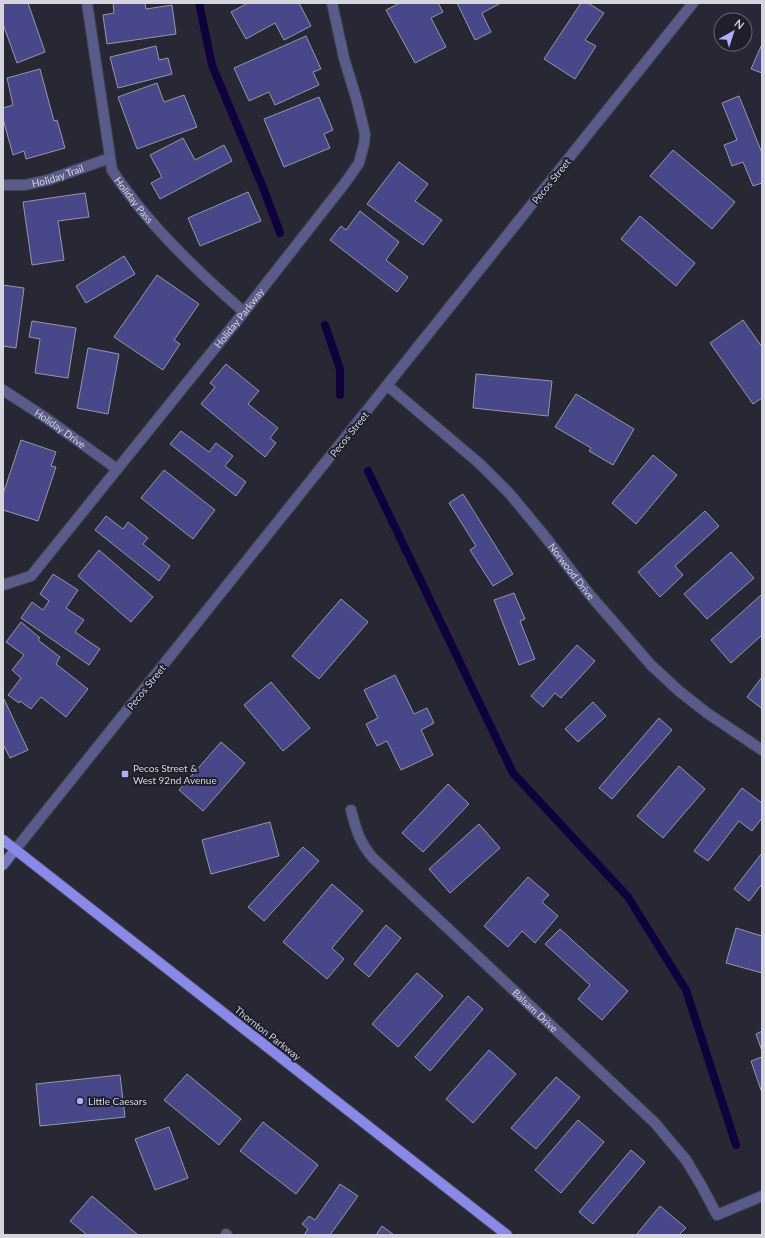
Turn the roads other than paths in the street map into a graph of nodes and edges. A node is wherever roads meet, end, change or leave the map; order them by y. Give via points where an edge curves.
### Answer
1 (87, 3) edge
2 (693, 3) edge
3 (335, 4) edge
4 (110, 158) junction
5 (3, 185) edge
6 (244, 312) junction
7 (388, 386) junction
8 (3, 390) edge
9 (117, 469) junction
10 (3, 585) edge
11 (762, 750) edge
12 (350, 810) dead end
13 (3, 840) edge
14 (15, 850) junction
15 (3, 865) edge
16 (762, 1196) edge
17 (507, 1235) edge

1 - 4 street, Holiday Pass
2 - 7 street, Pecos Street
3 - 6 street, Holiday Parkway via 344,58 365,134 359,163
4 - 5 street, Holiday Trail via 48,180 25,185
4 - 6 street, Holiday Pass via 112,170 119,182 159,232 207,280
6 - 9 street, Holiday Parkway
7 - 11 street, Norwood Drive via 480,464 509,493 590,595 651,665 707,713
7 - 14 street, Pecos Street
8 - 9 street, Holiday Drive
9 - 10 street, Holiday Parkway via 31,576
12 - 16 street, Balsam Drive via 364,847 373,858 655,1123 686,1160 717,1215
13 - 14 main road, Thornton Parkway
14 - 15 main road, Pecos Street
14 - 17 main road, Thornton Parkway

